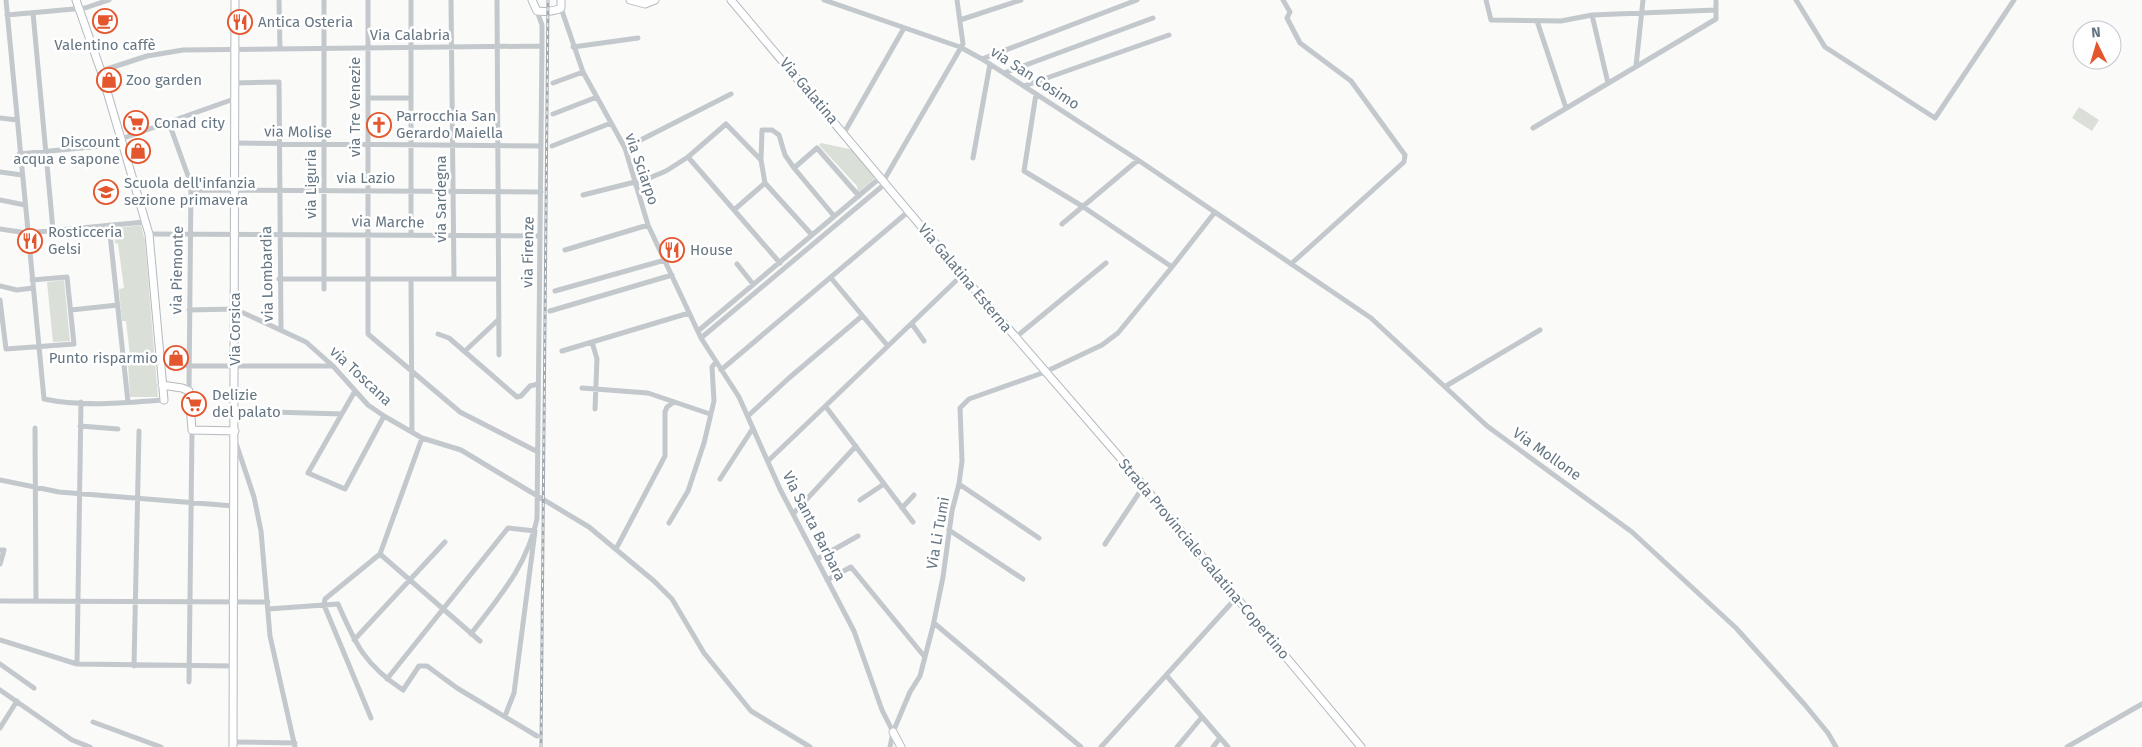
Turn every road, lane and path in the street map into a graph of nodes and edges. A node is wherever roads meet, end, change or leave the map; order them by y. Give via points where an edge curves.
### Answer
1 (6, 0) edge
2 (76, 0) edge
3 (109, 0) edge
4 (235, 0) edge
5 (279, 0) edge
6 (324, 0) edge
7 (368, 0) edge
8 (411, 0) edge
9 (451, 0) edge
10 (497, 0) edge
11 (532, 0) edge
12 (630, 0) edge
13 (655, 0) edge
14 (731, 0) edge
15 (824, 0) edge
16 (957, 0) edge
17 (1021, 0) edge
18 (1137, 0) edge
19 (1283, 0) edge
20 (1486, 0) edge
21 (1643, 0) edge
22 (1716, 0) edge
23 (1796, 0) edge
24 (2014, 0) edge
25 (838, 3) edge
26 (561, 4) edge
27 (79, 9) junction
28 (1716, 10) junction
29 (537, 11) junction
30 (1642, 12) junction
31 (33, 13) junction
32 (7, 15) junction
33 (1592, 15) junction
34 (1153, 18) dead end
35 (960, 20) junction
36 (1537, 21) junction
37 (904, 28) junction
38 (1169, 35) dead end
39 (638, 38) dead end
40 (542, 46) junction
41 (498, 47) junction
42 (573, 47) junction
43 (960, 47) junction
44 (368, 48) junction
45 (411, 48) junction
46 (451, 48) junction
47 (280, 49) junction
48 (323, 49) junction
49 (235, 50) junction
50 (982, 59) junction
51 (990, 64) junction
52 (1636, 66) junction
53 (101, 71) junction
54 (583, 72) junction
55 (1004, 73) junction
56 (234, 83) junction
57 (553, 83) dead end
58 (1608, 83) junction
59 (1024, 86) junction
60 (731, 94) dead end
61 (1036, 94) junction
62 (597, 97) junction
63 (368, 98) junction
64 (410, 98) junction
65 (234, 99) junction
66 (1566, 108) junction
67 (553, 114) dead end
68 (0, 118) edge
69 (17, 120) junction
70 (169, 123) junction
71 (611, 123) junction
72 (1533, 128) dead end
73 (844, 133) junction
74 (121, 141) junction
75 (236, 143) junction
76 (278, 144) junction
77 (324, 144) junction
78 (367, 145) junction
79 (410, 145) junction
80 (454, 145) junction
81 (499, 145) junction
82 (540, 146) junction
83 (552, 146) dead end
84 (625, 148) junction
85 (46, 152) junction
86 (19, 154) junction
87 (688, 157) junction
88 (973, 158) dead end
89 (761, 160) junction
90 (1138, 160) junction
91 (794, 168) junction
92 (0, 172) edge
93 (22, 175) junction
94 (884, 180) junction
95 (635, 183) junction
96 (765, 183) junction
97 (191, 190) junction
98 (279, 190) junction
99 (323, 190) junction
100 (367, 190) junction
101 (454, 190) junction
102 (235, 191) junction
103 (411, 191) junction
104 (498, 192) junction
105 (541, 192) junction
106 (583, 195) dead end
107 (858, 196) junction
108 (0, 200) edge
109 (25, 205) junction
110 (1082, 206) junction
111 (734, 210) junction
112 (909, 211) junction
113 (1215, 212) junction
114 (834, 216) junction
115 (145, 222) junction
116 (1062, 224) dead end
117 (109, 225) junction
118 (648, 226) junction
119 (0, 229) edge
120 (53, 230) junction
121 (27, 233) junction
122 (149, 234) junction
123 (190, 234) junction
124 (235, 234) junction
125 (279, 234) junction
126 (323, 234) junction
127 (367, 234) junction
128 (411, 235) junction
129 (454, 235) junction
130 (812, 235) junction
131 (498, 236) junction
132 (540, 236) junction
133 (565, 250) dead end
134 (664, 260) junction
135 (780, 263) junction
136 (1106, 263) dead end
137 (737, 264) dead end
138 (1292, 264) junction
139 (1172, 267) junction
140 (672, 275) junction
141 (962, 275) junction
142 (279, 278) junction
143 (323, 278) junction
144 (454, 278) junction
145 (831, 278) junction
146 (366, 279) junction
147 (411, 279) junction
148 (498, 279) junction
149 (32, 280) junction
150 (753, 284) junction
151 (0, 286) edge
152 (33, 288) junction
153 (324, 289) dead end
154 (555, 291) dead end
155 (0, 300) edge
156 (118, 305) junction
157 (235, 309) junction
158 (71, 310) junction
159 (189, 310) junction
160 (550, 311) dead end
161 (689, 313) junction
162 (862, 316) junction
163 (498, 320) junction
164 (912, 324) junction
165 (281, 330) junction
166 (1540, 330) dead end
167 (698, 331) junction
168 (438, 334) dead end
169 (1016, 337) junction
170 (701, 338) junction
171 (924, 340) dead end
172 (592, 342) junction
173 (888, 345) junction
174 (39, 346) junction
175 (465, 351) junction
176 (562, 352) dead end
177 (499, 355) dead end
178 (716, 362) junction
179 (188, 366) junction
180 (236, 366) junction
181 (333, 366) junction
182 (721, 370) junction
183 (1045, 372) junction
184 (413, 373) junction
185 (538, 384) junction
186 (162, 385) junction
187 (1446, 386) junction
188 (582, 388) dead end
189 (596, 389) junction
190 (189, 391) junction
191 (355, 391) junction
192 (164, 400) joint
193 (81, 402) junction
194 (128, 402) junction
195 (674, 402) junction
196 (826, 407) junction
197 (595, 409) dead end
198 (234, 411) junction
199 (342, 414) junction
200 (710, 414) junction
201 (384, 416) junction
202 (748, 416) junction
203 (80, 426) junction
204 (35, 428) dead end
205 (754, 428) junction
206 (118, 429) dead end
207 (192, 430) junction
208 (139, 431) dead end
209 (235, 431) junction
210 (412, 432) junction
211 (422, 438) junction
212 (236, 442) junction
213 (856, 446) junction
214 (538, 452) junction
215 (768, 460) junction
216 (720, 479) dead end
217 (0, 480) edge
218 (884, 484) junction
219 (959, 484) junction
220 (1143, 486) junction
221 (36, 487) junction
222 (80, 494) junction
223 (537, 495) junction
224 (914, 495) dead end
225 (137, 498) junction
226 (860, 500) dead end
227 (190, 503) junction
228 (234, 506) junction
229 (902, 508) junction
230 (793, 514) junction
231 (912, 522) dead end
232 (669, 523) dead end
233 (949, 530) junction
234 (535, 531) junction
235 (858, 536) dead end
236 (1039, 538) dead end
237 (446, 542) dead end
238 (1104, 544) dead end
239 (616, 549) junction
240 (0, 550) edge
241 (380, 554) junction
242 (817, 560) junction
243 (0, 564) edge
244 (531, 566) junction
245 (516, 574) junction
246 (1023, 579) dead end
247 (410, 580) junction
248 (827, 580) junction
249 (1236, 598) junction
250 (0, 601) edge
251 (36, 601) junction
252 (78, 602) junction
253 (136, 602) junction
254 (190, 603) junction
255 (233, 603) junction
256 (324, 605) junction
257 (268, 606) junction
258 (442, 609) junction
259 (934, 623) junction
260 (471, 634) junction
261 (0, 640) edge
262 (354, 640) junction
263 (480, 641) dead end
264 (924, 656) junction
265 (0, 664) edge
266 (77, 664) junction
267 (134, 666) junction
268 (188, 666) junction
269 (233, 666) junction
270 (1166, 675) junction
271 (387, 679) junction
272 (189, 682) dead end
273 (34, 688) dead end
274 (0, 690) edge
275 (16, 702) junction
276 (2142, 704) edge
277 (505, 716) junction
278 (1202, 717) junction
279 (371, 718) dead end
280 (93, 722) dead end
281 (0, 728) edge
282 (893, 732) junction
283 (536, 736) dead end
284 (1220, 738) junction
285 (73, 741) junction
286 (233, 745) edge
287 (295, 745) edge
288 (71, 747) edge
289 (90, 747) edge
290 (161, 747) edge
291 (810, 747) edge
292 (890, 747) edge
293 (901, 747) edge
294 (1080, 747) edge
295 (1101, 747) edge
296 (1177, 747) edge
297 (1213, 747) edge
298 (1228, 747) edge
299 (1360, 747) edge
300 (1836, 747) edge
301 (2067, 747) edge

1 - 32 street
2 - 27 street
3 - 27 street
4 - 49 street, Via Corsica
5 - 47 street
6 - 48 street, via Liguria
7 - 44 street, via Tre Venezie
8 - 45 street
9 - 46 street, via Sardegna
10 - 41 street
11 - 29 street
12 - 13 street via 646,4
14 - 73 street, Via Galatina
15 - 25 street, via San Cosimo
16 - 35 street
17 - 35 street
18 - 50 street
19 - 138 street via 1290,12 1287,18 1300,43 1350,81 1404,155 1404,162
20 - 36 street via 1492,20
21 - 30 street
22 - 28 street
23 - 24 street via 1824,47 1936,118
25 - 37 street, via San Cosimo
26 - 29 street via 548,12
26 - 42 street, via Sciarpo
27 - 31 street
27 - 53 street
28 - 30 street
28 - 52 street via 1716,19
29 - 40 street, via Firenze via 542,25
30 - 33 street
30 - 52 street
31 - 32 street
31 - 85 street
32 - 69 street
33 - 36 street via 1561,21
33 - 58 street
34 - 55 street
35 - 43 street via 963,44
36 - 66 street
37 - 43 street, via San Cosimo
37 - 73 street
38 - 59 street
39 - 42 street
40 - 41 street, Via Calabria
40 - 82 street, via Firenze
41 - 46 street, Via Calabria
41 - 81 street
42 - 54 street, via Sciarpo
43 - 50 street, via San Cosimo
43 - 94 street
44 - 45 street, Via Calabria
44 - 48 street, Via Calabria
44 - 63 street, via Tre Venezie
45 - 46 street, Via Calabria
45 - 64 street
46 - 80 street, via Sardegna
47 - 48 street, Via Calabria
47 - 49 street, Via Calabria
48 - 77 street, via Liguria
49 - 53 street, Via Calabria via 169,51
49 - 56 street, Via Corsica
50 - 51 street, via San Cosimo
51 - 55 street, via San Cosimo
51 - 88 street
52 - 58 street
53 - 74 street
54 - 57 street
54 - 62 street, via Sciarpo
55 - 59 street, via San Cosimo
56 - 65 street, Via Corsica
56 - 76 street, via Lombardia via 278,82
58 - 66 street
59 - 61 street, via San Cosimo
60 - 84 street
61 - 90 street, via San Cosimo
61 - 110 street via 1024,171
62 - 67 street
62 - 71 street, via Sciarpo
63 - 64 street
63 - 78 street, via Tre Venezie
64 - 79 street
65 - 70 street
65 - 75 street, Via Corsica
66 - 72 street
68 - 69 street
69 - 86 street
70 - 74 street
70 - 97 street, via Piemonte
71 - 83 street
71 - 84 street, via Sciarpo
73 - 94 street, Via Galatina
74 - 85 street
74 - 115 street
75 - 76 street, via Molise
75 - 102 street, Via Corsica
76 - 77 street, via Molise
76 - 98 street, via Lombardia
77 - 78 street, via Molise
77 - 99 street, via Liguria
78 - 79 street, via Molise
78 - 100 street, via Tre Venezie
79 - 80 street, via Molise
79 - 103 street
80 - 81 street, via Molise
80 - 101 street, via Sardegna
81 - 82 street, via Molise
81 - 104 street
82 - 105 street, via Firenze
84 - 95 street, via Sciarpo
85 - 86 street
85 - 120 street
86 - 93 street
87 - 89 street via 726,124
87 - 95 street via 666,171
87 - 111 street
89 - 91 street via 762,130 772,130 779,135 785,155
89 - 96 street
90 - 110 street
90 - 113 street, via San Cosimo
91 - 107 street via 817,148
91 - 114 street
92 - 93 street
93 - 109 street
94 - 107 street
94 - 112 street, Via Galatina Esterna
94 - 170 street
95 - 106 street
95 - 118 street, via Sciarpo
96 - 111 street
96 - 130 street
97 - 102 street, via Lazio
97 - 123 street, via Piemonte
98 - 99 street, via Lazio
98 - 102 street, via Lazio
98 - 125 street, via Lombardia
99 - 100 street, via Lazio
99 - 126 street, via Liguria
100 - 103 street, via Lazio
100 - 127 street, via Tre Venezie
101 - 103 street, via Lazio
101 - 104 street, via Lazio
101 - 129 street, via Sardegna
102 - 124 street, Via Corsica
103 - 128 street
104 - 105 street, via Lazio
104 - 131 street
105 - 132 street, via Firenze
107 - 114 street
108 - 109 street
109 - 121 street
110 - 116 street
110 - 139 street
111 - 135 street
112 - 141 street, Via Galatina Esterna
112 - 145 street
113 - 138 street, Via Mollone
113 - 139 street, Via Li Tumi
114 - 130 street
115 - 117 street
115 - 122 street
117 - 120 street
117 - 156 street
118 - 133 street
118 - 134 street, via Sciarpo
119 - 121 street
120 - 121 street
121 - 149 street
122 - 123 street
122 - 186 street
123 - 124 street
123 - 159 street, via Piemonte
124 - 125 street, via Marche
124 - 157 street, Via Corsica
125 - 126 street, via Marche
125 - 142 street, via Lombardia
126 - 127 street, via Marche
126 - 143 street, via Liguria
127 - 128 street, via Marche
127 - 146 street, via Tre Venezie
128 - 129 street, via Marche
129 - 131 street, via Marche
129 - 144 street, via Sardegna
130 - 135 street
131 - 132 street, via Marche
131 - 148 street
132 - 185 street, via Firenze
134 - 140 street, via Sciarpo
134 - 154 street
135 - 150 street
136 - 169 street
137 - 150 street
138 - 187 street, Via Mollone via 1371,318
139 - 183 street, Via Li Tumi via 1118,333 1102,345
140 - 160 street
140 - 161 street, via Sciarpo
141 - 164 street
141 - 169 street, Via Galatina Esterna
142 - 143 street
142 - 165 street, via Lombardia
143 - 146 street
143 - 153 street, via Liguria
144 - 147 street
144 - 148 street
145 - 162 street
145 - 182 street
146 - 147 street
146 - 184 street, via Tre Venezie via 368,334
147 - 184 street
148 - 163 street
149 - 152 street
149 - 158 street via 67,277
150 - 167 street
151 - 152 street via 17,290
152 - 174 street
155 - 174 street via 6,349
156 - 158 street
156 - 194 street
157 - 159 street, via Toscana
157 - 165 street, via Toscana
157 - 180 street, Via Corsica
158 - 174 street via 74,344
159 - 179 street, via Piemonte
161 - 167 street, via Sciarpo
161 - 172 street
162 - 173 street
162 - 202 street
163 - 175 street
163 - 177 street
164 - 171 street
164 - 173 street
165 - 181 street, via Toscana via 306,342
166 - 187 street
167 - 170 street, via Sciarpo
168 - 175 street
169 - 183 street, Via Galatina Esterna
170 - 178 street, Via Santa Barbara
172 - 176 street
172 - 189 street via 597,359
173 - 196 street
174 - 193 street via 44,399
175 - 185 street via 517,397 530,386
178 - 182 street, Via Santa Barbara
178 - 200 street via 712,367 714,401
179 - 180 street
179 - 190 street, via Piemonte
180 - 181 street
180 - 198 street, Via Corsica
181 - 191 street, via Toscana
182 - 202 street, Via Santa Barbara
183 - 219 street, Via Li Tumi via 969,399 960,408 962,461
183 - 220 street, Strada Provinciale Galatina-Copertino
184 - 210 street
184 - 214 street via 460,412
185 - 214 street, via Firenze
186 - 190 street
186 - 192 street
187 - 300 street, Via Mollone via 1487,426 1632,532 1736,628 1805,704
188 - 189 street
189 - 195 street via 648,393
189 - 197 street
190 - 207 street
191 - 199 street
191 - 201 street, via Toscana
192 - 194 street
193 - 194 street
193 - 203 street
195 - 200 street
195 - 239 street via 665,412 665,456
196 - 213 street
196 - 215 street
198 - 199 street
198 - 209 street, Via Corsica
199 - 201 street via 308,474 345,489
200 - 232 street via 694,477
201 - 210 street, via Toscana
202 - 205 street, Via Santa Barbara
203 - 206 street
203 - 222 street
204 - 221 street
205 - 215 street, Via Santa Barbara
205 - 216 street
207 - 209 street
207 - 227 street
208 - 225 street
209 - 212 street, Via Corsica
210 - 211 street, via Toscana
211 - 223 street, via Toscana via 461,450
211 - 241 street
212 - 228 street, Via Corsica
212 - 257 street via 261,531
213 - 218 street
213 - 230 street
214 - 223 street, via Firenze
215 - 230 street, Via Santa Barbara
217 - 221 street
218 - 226 street
218 - 229 street
219 - 233 street, Via Li Tumi
219 - 236 street
220 - 238 street
220 - 249 street, Strada Provinciale Galatina-Copertino
221 - 222 street
221 - 251 street
222 - 225 street
222 - 252 street
223 - 234 street, via Firenze
223 - 239 street, via Toscana via 589,527
224 - 229 street
225 - 227 street
225 - 253 street
227 - 228 street
227 - 254 street
228 - 255 street, Via Corsica
229 - 231 street
230 - 242 street, Via Santa Barbara
233 - 246 street
233 - 259 street, Via Li Tumi
234 - 244 street, via Firenze
234 - 245 street
234 - 258 street via 508,528
235 - 242 street
237 - 247 street
239 - 291 street, via Toscana via 672,599 704,653 751,711
240 - 243 street via 4,550
241 - 247 street
241 - 256 street via 325,599
242 - 248 street, Via Santa Barbara
244 - 245 street
244 - 277 street, via Firenze via 514,692
245 - 260 street
247 - 258 street
247 - 262 street
248 - 264 street via 851,567
248 - 282 street, Via Santa Barbara via 854,631
249 - 270 street
249 - 299 street, Strada Provinciale Galatina-Copertino
250 - 251 street
251 - 252 street
252 - 253 street
252 - 266 street
253 - 254 street
253 - 267 street
254 - 255 street
254 - 268 street
255 - 257 street
255 - 269 street, Via Corsica
256 - 257 street
256 - 262 street via 338,604
256 - 279 street
257 - 287 street via 270,636
258 - 260 street
258 - 271 street
259 - 264 street, Via Li Tumi
259 - 294 street
260 - 263 street
261 - 266 street
262 - 271 street via 367,660
264 - 282 street, Via Li Tumi via 920,676
265 - 273 street
266 - 267 street
267 - 268 street
268 - 269 street
268 - 272 street
269 - 286 street, Via Corsica
270 - 278 street
270 - 295 street
271 - 277 street via 403,690 419,666 427,666
274 - 275 street
275 - 281 street
275 - 285 street
276 - 301 street
277 - 283 street
278 - 284 street
278 - 296 street
280 - 290 street
282 - 292 street, Via Li Tumi
282 - 293 street
284 - 297 street
284 - 298 street
285 - 288 street
285 - 289 street
286 - 287 street

